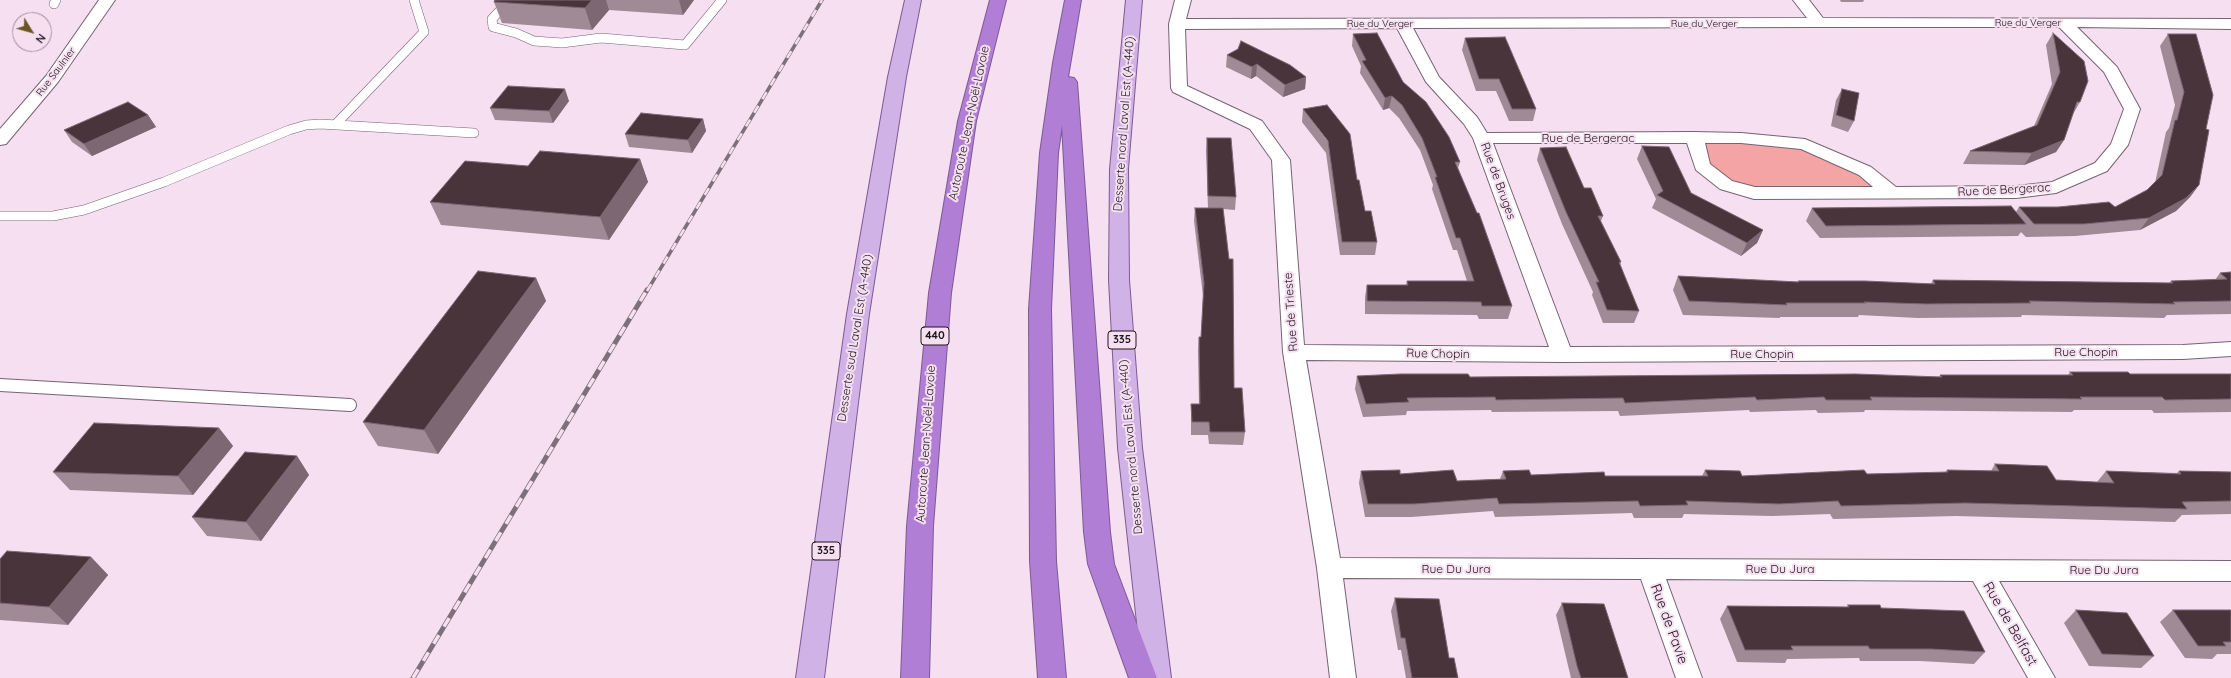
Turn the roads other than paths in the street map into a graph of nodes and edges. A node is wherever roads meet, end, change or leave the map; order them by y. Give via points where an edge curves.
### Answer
1 (107, 0) edge
2 (414, 0) edge
3 (510, 0) edge
4 (722, 0) edge
5 (913, 0) edge
6 (998, 0) edge
7 (1073, 0) edge
8 (1134, 0) edge
9 (1183, 0) edge
10 (1801, 0) edge
11 (2062, 22) junction
12 (1177, 24) junction
13 (1403, 24) junction
14 (1820, 24) junction
15 (2231, 24) edge
16 (1066, 36) junction
17 (335, 125) junction
18 (474, 133) dead end
19 (1694, 137) junction
20 (1482, 138) junction
21 (0, 140) edge
22 (1892, 193) junction
23 (0, 216) edge
24 (2231, 349) edge
25 (1294, 352) junction
26 (1562, 355) junction
27 (0, 385) edge
28 (350, 405) dead end
29 (1329, 568) junction
30 (1979, 569) junction
31 (1650, 570) junction
32 (2231, 571) edge
33 (810, 678) edge
34 (915, 678) edge
35 (1052, 678) edge
36 (1143, 678) edge
37 (1157, 678) edge
38 (1343, 678) edge
39 (1689, 678) edge
40 (2042, 678) edge

1 - 21 street, Rue Saulnier via 56,74
2 - 17 lane via 424,32
3 - 4 lane via 492,19 493,27 534,41 562,43 601,38 685,46
5 - 33 main road, Desserte sud Laval Est (A-440) / 335 via 897,77 858,314
6 - 34 highway, Autoroute Jean-Noël-Lavoie / 440 via 967,121 940,293 920,526
7 - 16 highway
8 - 37 main road, Desserte nord Laval Est (A-440) / 335 via 1120,149 1119,280 1130,455
9 - 12 street, Rue de Trieste
10 - 14 street
11 - 14 street, Rue du Verger
11 - 15 street, Rue du Verger
11 - 22 street, Rue de Bergerac via 2111,70 2132,109 2119,145 2101,167 2056,187 2016,192
12 - 13 street, Rue du Verger
12 - 25 street, Rue de Trieste via 1180,88 1256,125 1281,160
13 - 14 street, Rue du Verger
13 - 20 street, Rue de Bruges via 1432,79 1471,121
16 - 35 highway via 1049,153 1040,317 1043,561
16 - 36 highway via 1097,532 1101,564
17 - 18 lane
17 - 23 lane via 306,125 290,130 164,182 84,210 53,216
19 - 20 street, Rue de Bergerac
19 - 22 street, Rue de Bergerac via 1805,144 1865,171
19 - 22 street, Rue de Bergerac via 1702,166 1726,185 1754,193
20 - 26 street, Rue de Bruges
24 - 26 street, Rue Chopin via 2183,352
25 - 26 street, Rue Chopin
25 - 29 street, Rue de Trieste
27 - 28 lane
29 - 31 street, Rue Du Jura
29 - 38 street, Rue de Trieste
30 - 31 street, Rue Du Jura
30 - 32 street, Rue Du Jura
30 - 40 street, Rue de Belfast
31 - 39 street, Rue de Pavie

